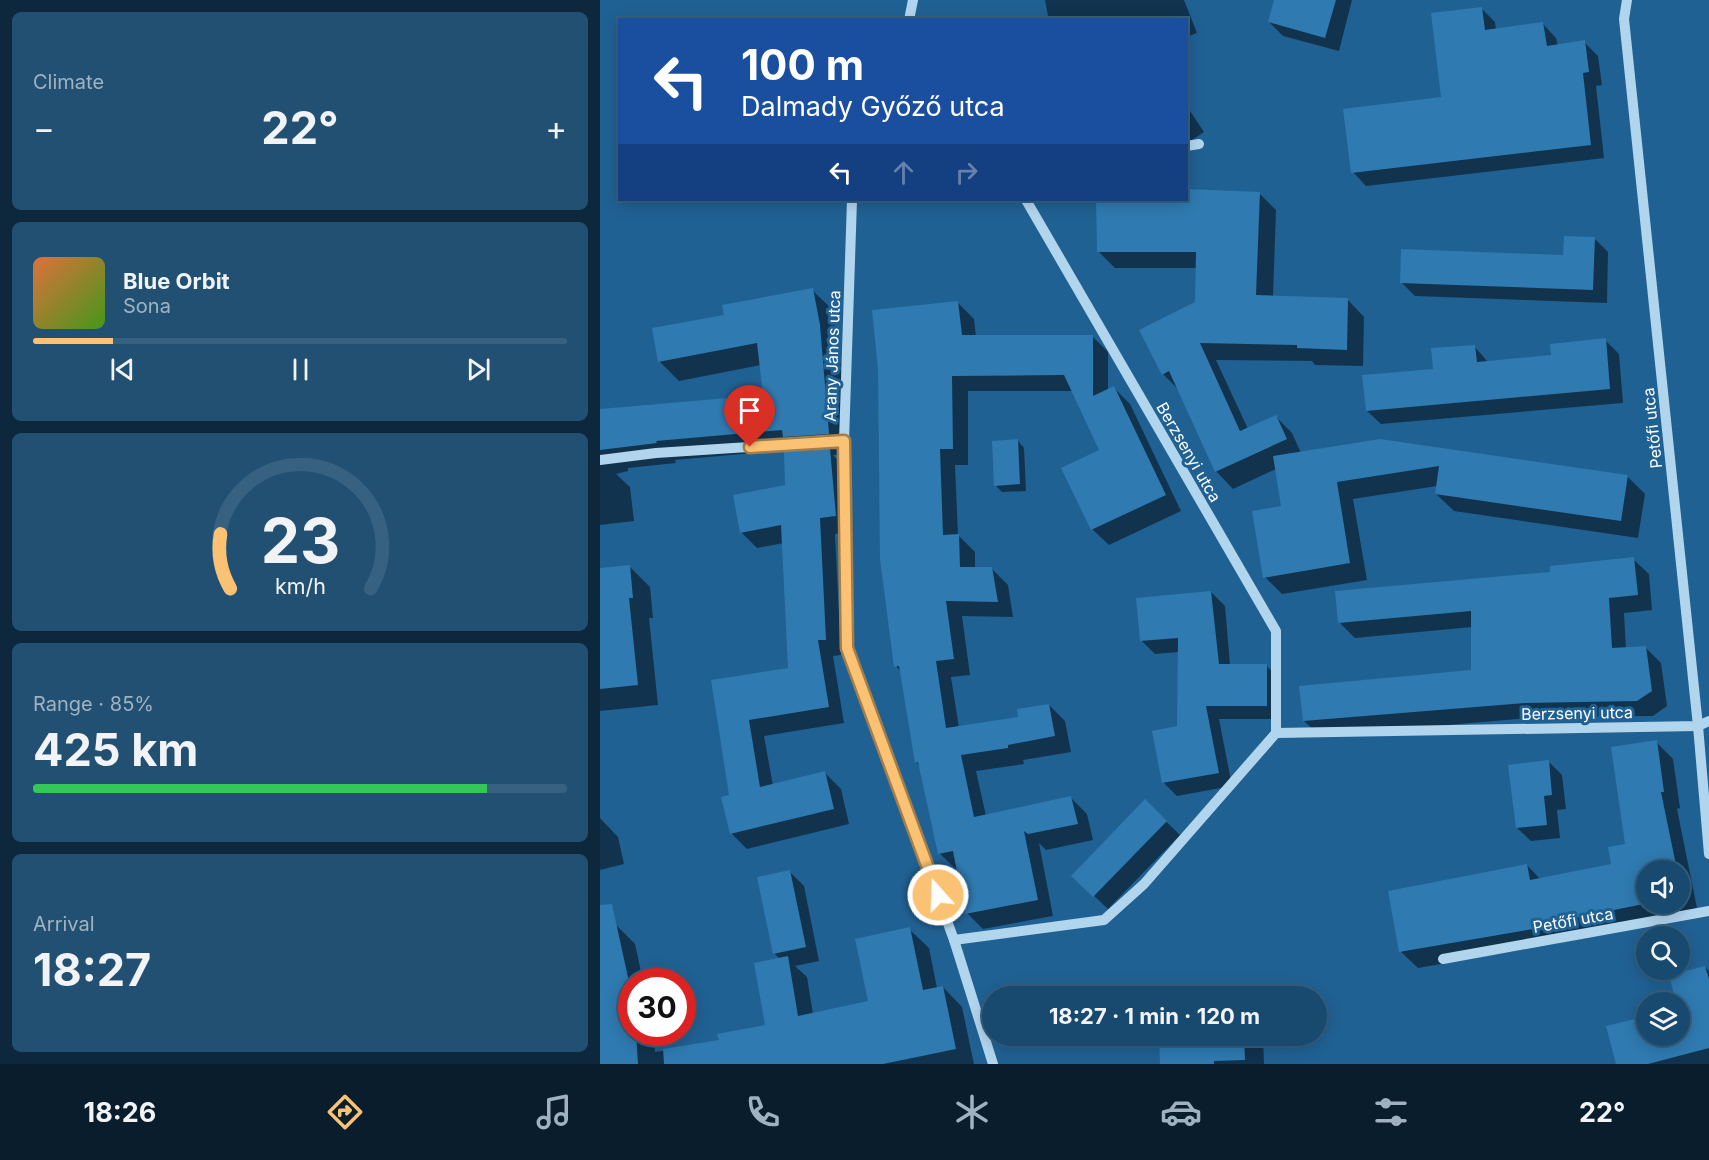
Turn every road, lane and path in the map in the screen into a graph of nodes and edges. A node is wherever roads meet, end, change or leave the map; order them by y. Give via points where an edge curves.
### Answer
1 (913, 0) edge
2 (1627, 0) edge
3 (909, 18) edge
4 (1199, 144) dead end
5 (1188, 146) edge
6 (852, 201) edge
7 (1027, 201) edge
8 (844, 441) junction
9 (600, 460) edge
10 (1709, 721) edge
11 (1698, 726) junction
12 (1276, 733) junction
13 (1709, 854) edge
14 (1709, 911) edge
15 (954, 940) junction
16 (1443, 959) dead end
17 (993, 1064) edge

1 - 3 street
2 - 11 street, Petőfi utca via 1624,19
4 - 5 street
6 - 8 street, Arany János utca
7 - 12 street, Berzsenyi utca via 1276,631
8 - 9 street
8 - 15 street, Arany János utca via 847,648
10 - 11 street
11 - 12 street, Berzsenyi utca
11 - 13 street, Petőfi utca
12 - 15 street via 1144,884 1104,920
14 - 16 street, Petőfi utca
15 - 17 street, Arany János utca

